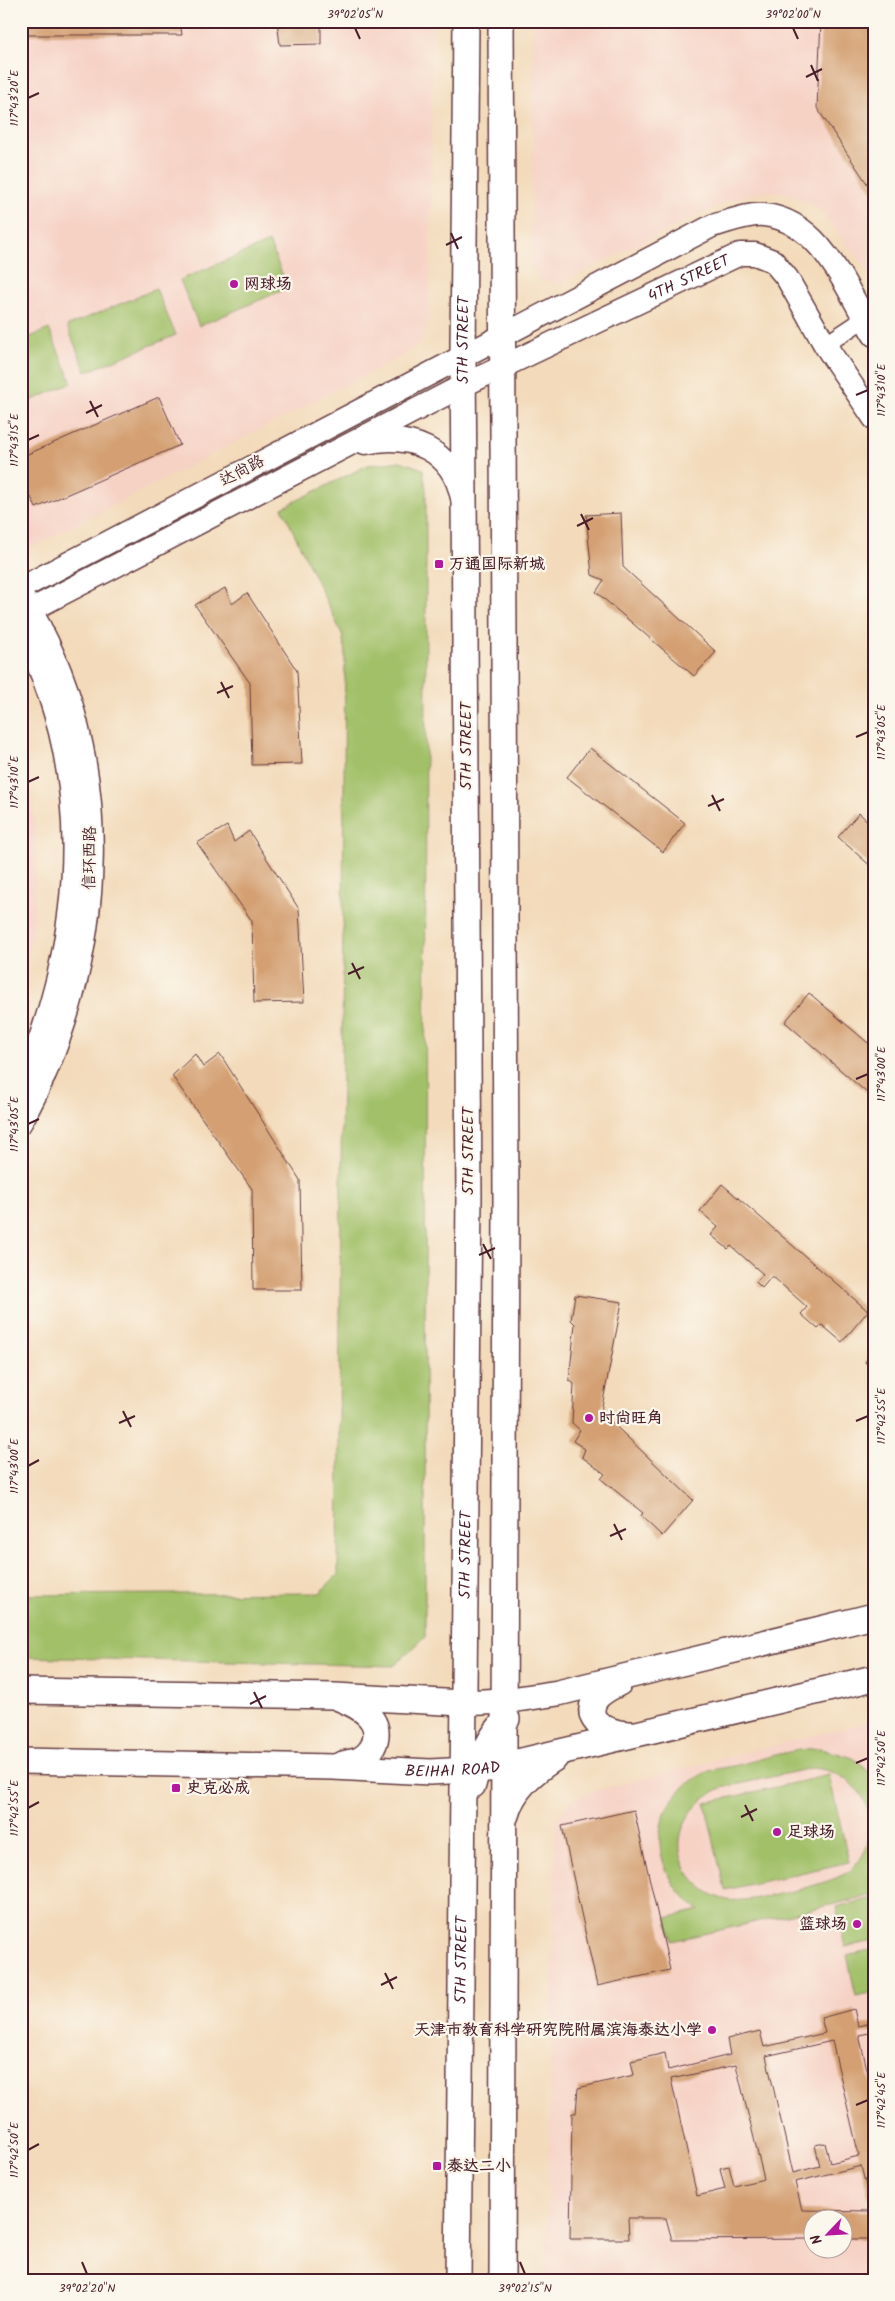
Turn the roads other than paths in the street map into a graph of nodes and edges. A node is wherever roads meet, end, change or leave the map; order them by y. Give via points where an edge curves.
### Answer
1 (466, 21) edge
2 (502, 21) edge
3 (869, 327) edge
4 (501, 336) junction
5 (825, 345) junction
6 (463, 355) junction
7 (502, 367) junction
8 (464, 385) junction
9 (874, 418) edge
10 (338, 451) junction
11 (464, 511) junction
12 (21, 588) edge
13 (24, 612) edge
14 (21, 1084) edge
15 (21, 1122) edge
16 (874, 1616) edge
17 (504, 1630) junction
18 (632, 1676) junction
19 (874, 1678) edge
20 (21, 1691) edge
21 (558, 1693) junction
22 (335, 1696) junction
23 (390, 1699) junction
24 (492, 1717) junction
25 (462, 1729) junction
26 (645, 1733) junction
27 (569, 1751) junction
28 (21, 1761) edge
29 (333, 1767) junction
30 (482, 1767) junction
31 (391, 1770) junction
32 (461, 1836) junction
33 (502, 1837) junction
34 (458, 2280) edge
35 (502, 2280) edge

1 - 6 main road, 5TH STREET
2 - 4 main road, 5TH STREET
3 - 4 street via 827,255 806,232 785,220 763,215 712,226
3 - 5 street
4 - 6 street
4 - 7 main road, 5TH STREET
5 - 7 street, 4TH STREET via 787,278 773,261 755,254 740,254
5 - 9 street, 4TH STREET
6 - 8 main road, 5TH STREET
6 - 12 street, 达尚路
7 - 8 street, 4TH STREET
7 - 17 main road, 5TH STREET via 506,1197
8 - 10 street, 达尚路
8 - 11 main road, 5TH STREET
10 - 11 street via 387,439 428,448 440,456 452,471 461,491
10 - 13 street, 达尚路
11 - 24 main road, 5TH STREET via 469,1196 463,1632
13 - 14 street, 信环西路 via 61,733 73,797 75,844 72,904 61,962 45,1024
13 - 15 street, 信环西路 via 67,688 82,747 90,801 92,862 86,925 73,988 50,1066
16 - 18 main road
17 - 21 main road via 509,1657 521,1681 534,1690
17 - 24 main road, 5TH STREET
18 - 21 main road
18 - 26 main road via 601,1694 592,1709 594,1719 602,1728 612,1732
19 - 26 main road, BEIHAI ROAD
20 - 22 main road
21 - 24 main road
22 - 23 main road
22 - 29 main road via 358,1707 373,1720 376,1738 373,1750 361,1759
23 - 24 main road
23 - 25 main road via 425,1708
24 - 25 main road, 5TH STREET
24 - 27 main road via 530,1749
24 - 30 main road, 5TH STREET
25 - 30 main road, 5TH STREET
26 - 27 main road, BEIHAI ROAD
27 - 30 main road, BEIHAI ROAD
27 - 33 main road via 548,1762 517,1791 508,1808
28 - 29 main road, BEIHAI ROAD
29 - 31 main road, BEIHAI ROAD
30 - 31 main road, BEIHAI ROAD
30 - 32 main road, 5TH STREET
30 - 33 main road, 5TH STREET
31 - 32 main road via 424,1778 444,1791 457,1811
32 - 34 main road, 5TH STREET
33 - 35 main road, 5TH STREET

